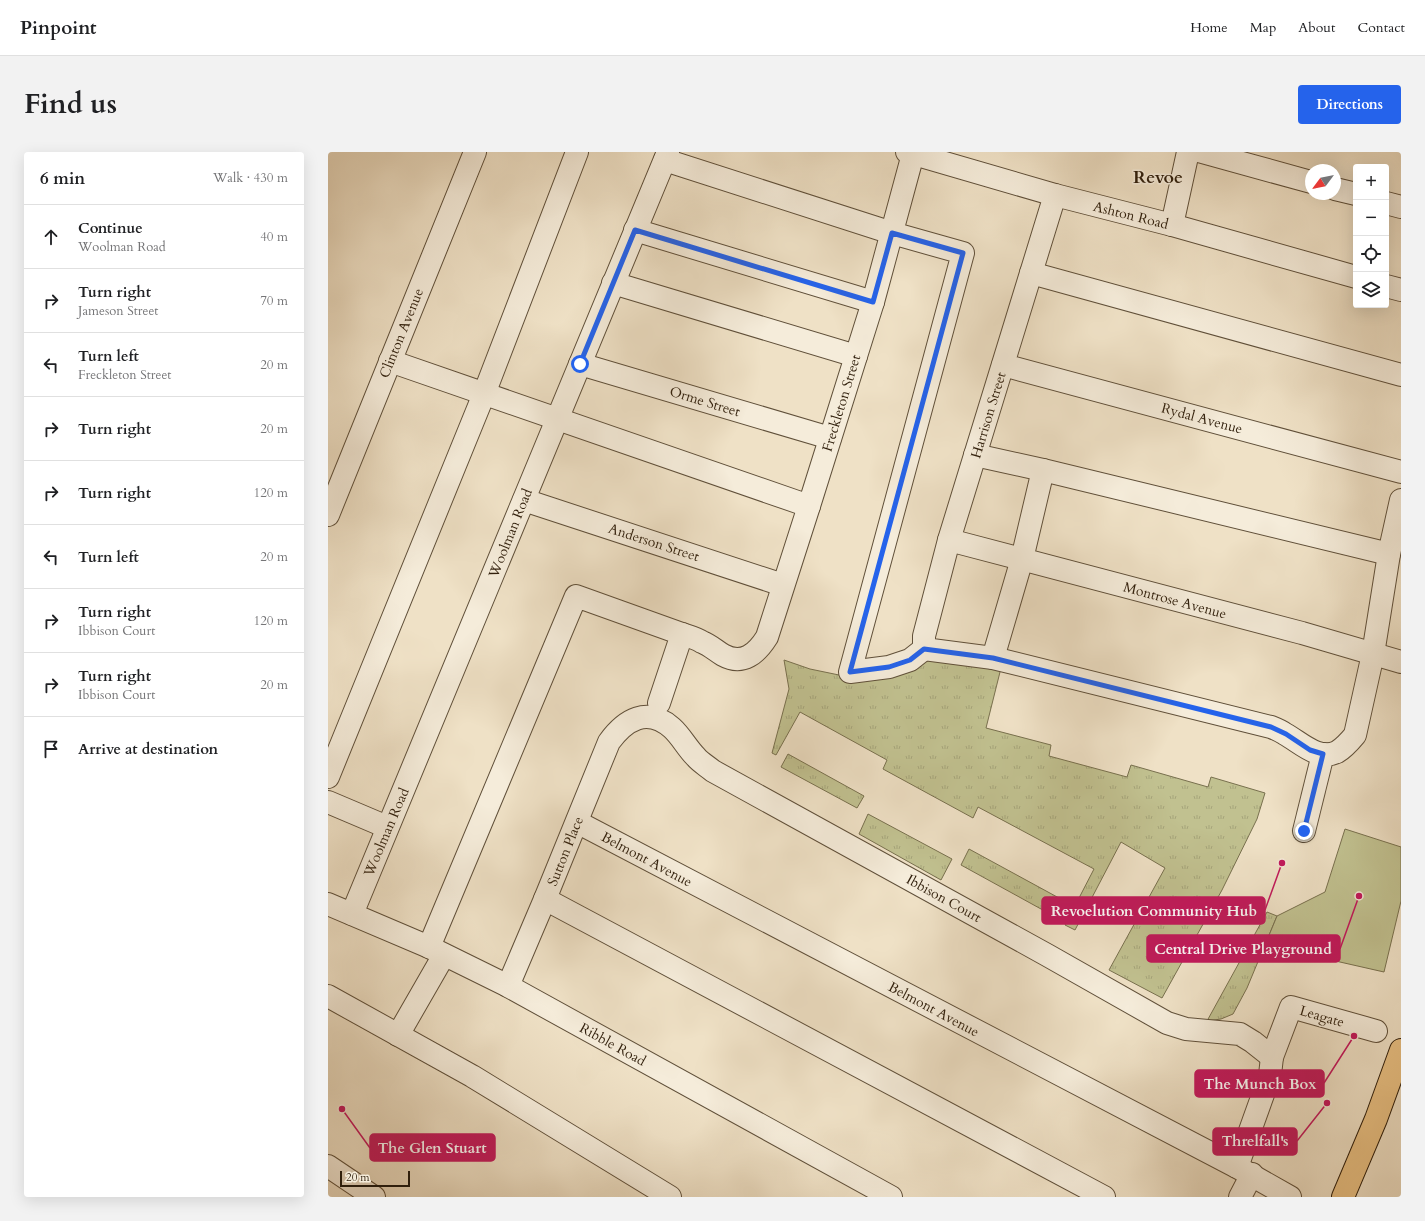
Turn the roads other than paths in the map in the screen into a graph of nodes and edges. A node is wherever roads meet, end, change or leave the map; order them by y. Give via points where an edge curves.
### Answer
1 (475, 152) edge
2 (577, 152) edge
3 (1188, 152) edge
4 (1202, 152) edge
5 (910, 153) edge
6 (666, 156) edge
7 (1305, 180) edge
8 (1341, 190) edge
9 (1353, 193) edge
10 (1055, 195) junction
11 (1389, 204) edge
12 (1401, 207) edge
13 (1172, 225) junction
14 (635, 230) junction
15 (892, 233) junction
16 (1031, 273) junction
17 (1353, 276) edge
18 (613, 284) junction
19 (1389, 287) edge
20 (1401, 290) edge
21 (873, 302) junction
22 (856, 356) junction
23 (390, 361) junction
24 (580, 364) junction
25 (1003, 365) junction
26 (1401, 376) edge
27 (484, 394) junction
28 (556, 418) junction
29 (830, 438) junction
30 (975, 455) junction
31 (1043, 470) junction
32 (1401, 472) edge
33 (524, 500) junction
34 (1401, 500) edge
35 (809, 506) junction
36 (328, 514) edge
37 (949, 540) junction
38 (1388, 554) junction
39 (1022, 559) junction
40 (783, 585) junction
41 (682, 634) junction
42 (924, 642) junction
43 (1373, 654) junction
44 (993, 658) junction
45 (1401, 662) edge
46 (659, 703) dead end
47 (629, 722) joint
48 (1323, 754) junction
49 (328, 777) edge
50 (328, 802) edge
51 (577, 822) junction
52 (387, 827) junction
53 (1304, 831) dead end
54 (546, 899) junction
55 (328, 904) edge
56 (352, 914) junction
57 (436, 951) junction
58 (508, 986) junction
59 (328, 996) edge
60 (1376, 1031) dead end
61 (398, 1035) junction
62 (1401, 1050) edge
63 (1272, 1057) junction
64 (328, 1166) edge
65 (1245, 1170) junction
66 (877, 1194) edge
67 (374, 1197) edge
68 (670, 1197) edge
69 (1104, 1197) edge
70 (1240, 1197) edge
71 (1290, 1197) edge
72 (1343, 1197) edge

1 - 23 street, Clinton Avenue
2 - 27 street
3 - 13 street
4 - 7 street
5 - 10 street, Ashton Road
5 - 15 street, Freckleton Street
6 - 14 street, Woolman Road
6 - 15 street
8 - 9 street
10 - 13 street, Ashton Road
10 - 16 street, Harrison Street
11 - 12 street
13 - 17 street, Ashton Road
14 - 18 street, Woolman Road
14 - 21 street
15 - 21 street, Freckleton Street
15 - 42 street via 963,253 850,672 889,667 910,660
16 - 25 street, Harrison Street
16 - 26 street
18 - 22 street
18 - 24 street, Woolman Road
19 - 20 street
21 - 22 street, Freckleton Street
22 - 29 street, Freckleton Street
23 - 27 street
23 - 36 street, Clinton Avenue
24 - 28 street, Woolman Road
24 - 29 street, Orme Street
25 - 30 street, Harrison Street
25 - 32 street, Rydal Avenue
27 - 28 street
27 - 49 street
28 - 33 street, Woolman Road
28 - 35 street
29 - 35 street, Freckleton Street
30 - 31 street
30 - 37 street, Harrison Street
31 - 38 street
31 - 39 street
33 - 40 street, Anderson Street
33 - 52 street, Woolman Road
34 - 38 street
35 - 40 street, Freckleton Street
37 - 39 street, Montrose Avenue
37 - 42 street, Harrison Street
38 - 43 street
39 - 43 street, Montrose Avenue
39 - 44 street
40 - 41 street, Freckleton Street via 767,637 760,649 750,656 725,657 702,642
41 - 46 street
41 - 57 street via 576,596
42 - 44 street
43 - 45 street, Montrose Avenue
43 - 48 street via 1355,735 1336,752
44 - 48 street via 1271,727 1310,750
47 - 51 street, Sutton Place via 618,730 609,742
47 - 63 street, Ibbison Court via 641,717 654,718 662,722 672,728 696,758 713,771 1047,954 1167,1023 1186,1029 1240,1034
48 - 53 street
50 - 52 street
51 - 54 street, Sutton Place
51 - 65 street, Belmont Avenue
52 - 56 street, Woolman Road
54 - 58 street, Sutton Place
54 - 69 street
55 - 56 street, Ribble Road
56 - 57 street, Ribble Road
57 - 58 street, Ribble Road
57 - 61 street
58 - 66 street, Ribble Road
59 - 61 street
60 - 63 street, Leagate via 1291,1007
61 - 68 street via 479,1080
62 - 72 main road via 1376,1119
63 - 65 street via 1270,1075
64 - 67 street
65 - 70 street
65 - 71 street, Belmont Avenue

